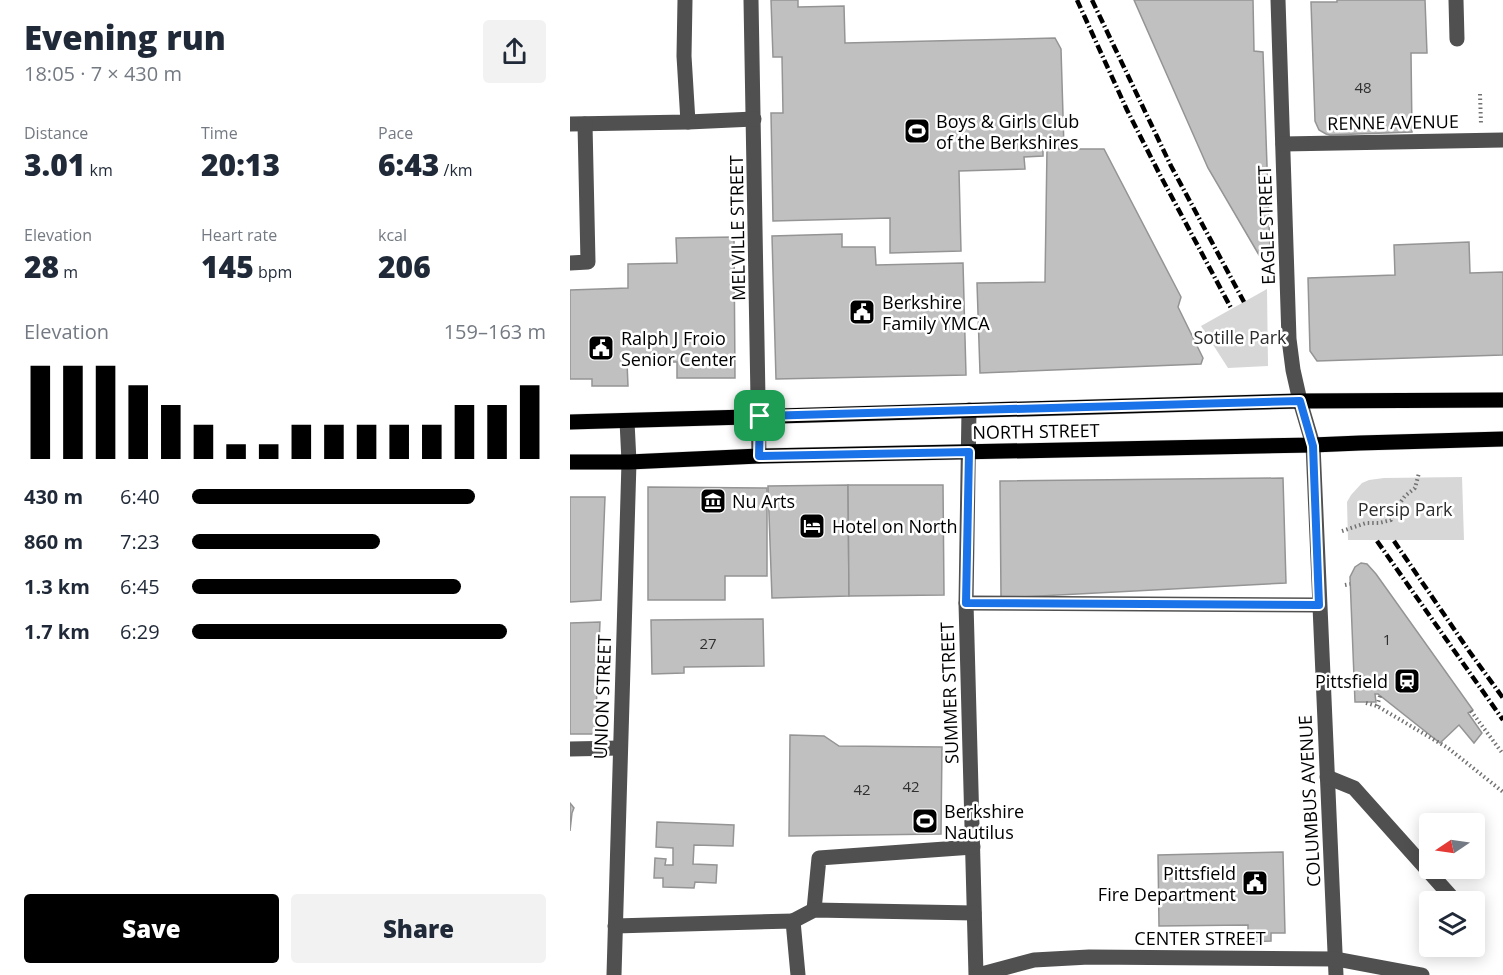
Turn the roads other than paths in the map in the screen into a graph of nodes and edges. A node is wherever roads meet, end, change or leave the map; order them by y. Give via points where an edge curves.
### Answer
1 (685, 0) edge
2 (751, 0) edge
3 (1278, 0) edge
4 (1456, 0) edge
5 (1457, 39) dead end
6 (754, 119) junction
7 (688, 122) junction
8 (578, 124) edge
9 (1503, 140) edge
10 (1283, 144) junction
11 (570, 263) edge
12 (1503, 400) edge
13 (1300, 401) junction
14 (969, 410) junction
15 (760, 416) junction
16 (627, 421) junction
17 (570, 422) edge
18 (1503, 439) edge
19 (1313, 446) junction
20 (969, 452) junction
21 (759, 456) junction
22 (570, 462) edge
23 (629, 462) junction
24 (966, 603) junction
25 (1319, 605) junction
26 (620, 748) junction
27 (570, 749) edge
28 (1327, 777) junction
29 (972, 847) junction
30 (1446, 891) edge
31 (814, 910) junction
32 (974, 913) junction
33 (793, 921) junction
34 (615, 926) junction
35 (1336, 959) junction
36 (614, 975) edge
37 (798, 975) edge
38 (977, 975) edge
39 (1336, 975) edge
40 (1422, 975) edge

1 - 7 street
2 - 6 street, MELVILLE STREET
3 - 10 street, EAGLE STREET
4 - 5 street
6 - 7 street
6 - 15 street, MELVILLE STREET
7 - 8 street
8 - 11 street via 588,262
9 - 10 street, RENNE AVENUE
10 - 13 street, EAGLE STREET via 1289,339
12 - 13 main road, NORTH STREET
13 - 14 main road, NORTH STREET
13 - 19 street, EAGLE STREET
14 - 15 main road, NORTH STREET
14 - 20 street, SUMMER STREET
15 - 16 main road, NORTH STREET
15 - 21 street, MELVILLE STREET
16 - 17 main road, NORTH STREET
16 - 23 street, UNION STREET
18 - 19 main road, NORTH STREET
19 - 20 main road, NORTH STREET
19 - 25 street, COLUMBUS AVENUE
20 - 21 main road, NORTH STREET
20 - 24 street, SUMMER STREET
21 - 23 main road, NORTH STREET
22 - 23 main road, NORTH STREET
23 - 26 street, UNION STREET
24 - 25 street
24 - 29 street, SUMMER STREET
25 - 28 street, COLUMBUS AVENUE
26 - 27 street
26 - 34 street, UNION STREET
28 - 30 street via 1354,788
28 - 35 street, COLUMBUS AVENUE
29 - 31 street via 819,858
29 - 32 street, SUMMER STREET
31 - 32 street
31 - 33 street
32 - 38 street, SUMMER STREET
33 - 34 street
33 - 37 street
34 - 36 street, UNION STREET
35 - 38 street, CENTER STREET via 1089,957 1034,960
35 - 39 street, COLUMBUS AVENUE
35 - 40 street, CENTER STREET

